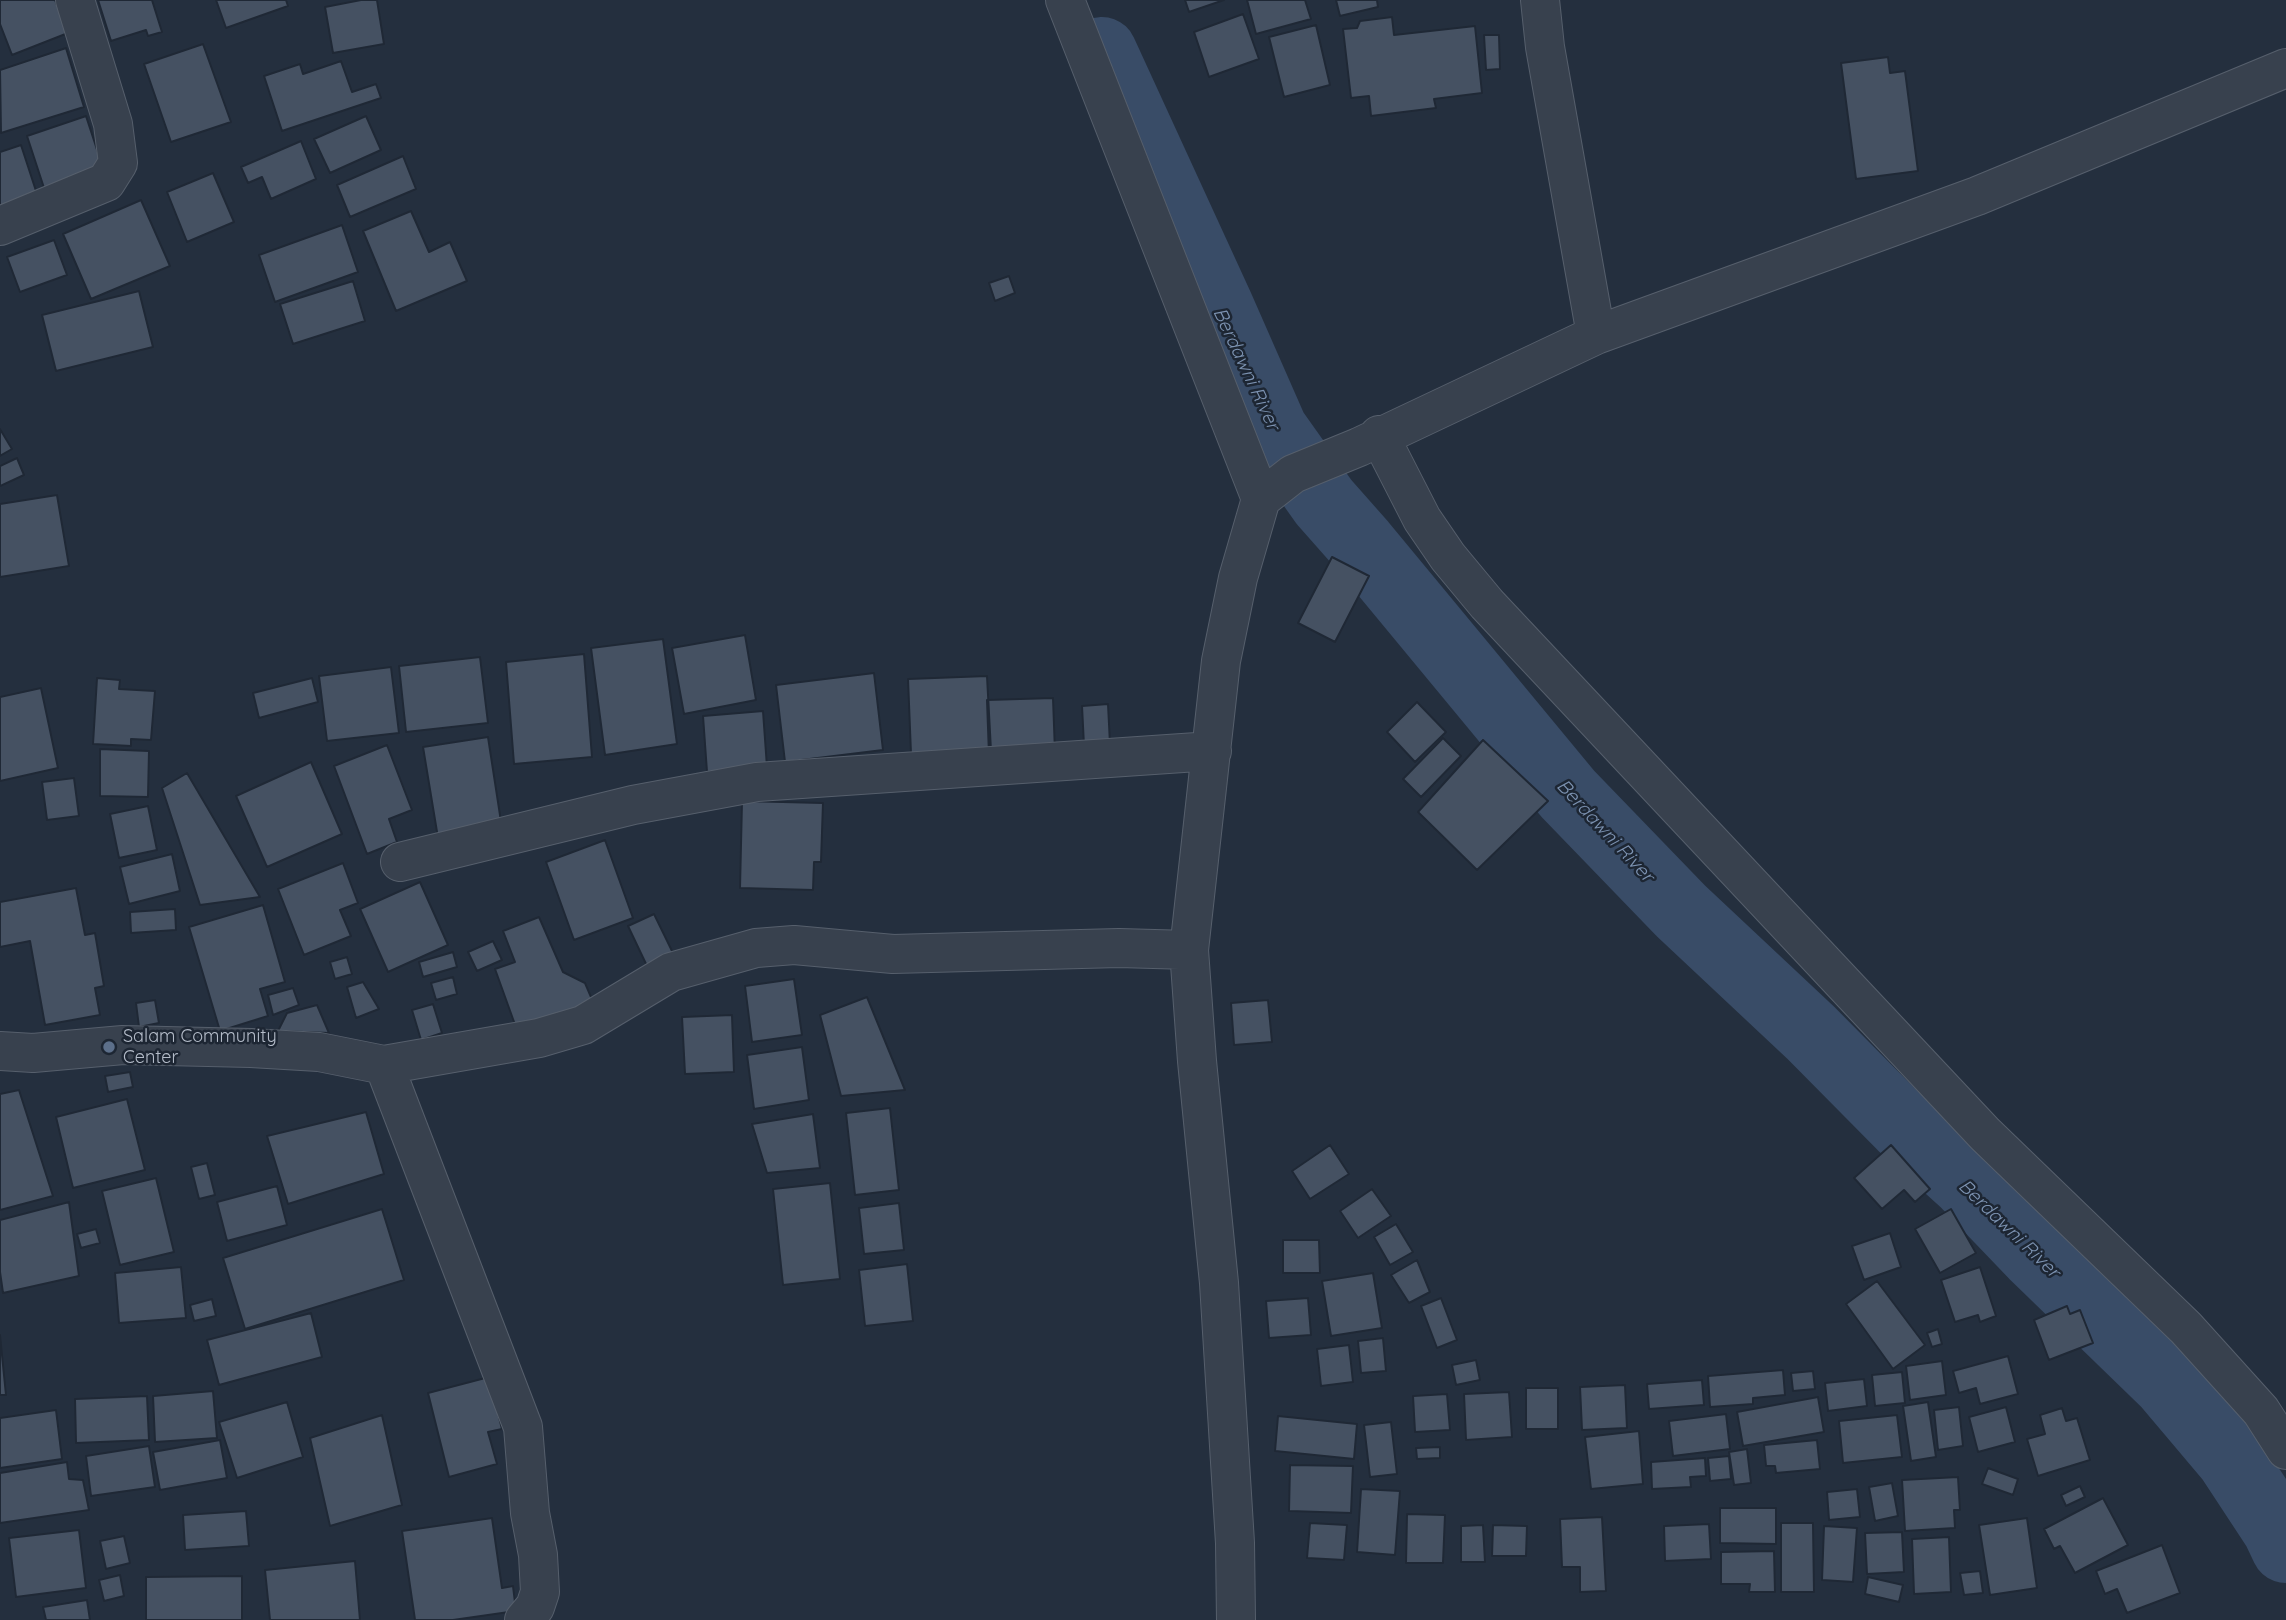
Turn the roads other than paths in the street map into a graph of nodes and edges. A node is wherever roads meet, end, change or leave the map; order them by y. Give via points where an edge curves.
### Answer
1 (75, 0) edge
2 (1065, 0) edge
3 (1540, 0) edge
4 (2286, 68) edge
5 (0, 226) edge
6 (1596, 335) junction
7 (1369, 441) junction
8 (1261, 499) junction
9 (1212, 751) junction
10 (400, 862) dead end
11 (1189, 950) junction
12 (1, 1045) edge
13 (384, 1065) junction
14 (2286, 1450) edge
15 (524, 1620) edge
16 (1236, 1620) edge

1 - 5 street via 113,124 118,163 106,182
2 - 8 street
3 - 6 street
4 - 6 street via 1977,197
6 - 7 street
7 - 8 street via 1293,474
7 - 14 street via 1448,557 1487,604 1985,1135 2186,1328 2261,1411
8 - 9 street via 1221,661
9 - 10 street via 757,782 633,805
9 - 11 street
11 - 13 street via 893,954 793,944 756,948 671,972 583,1025 539,1038
11 - 16 street via 1219,1283
12 - 13 street via 33,1053 123,1045 251,1048 319,1052
13 - 15 street via 523,1427 540,1592

